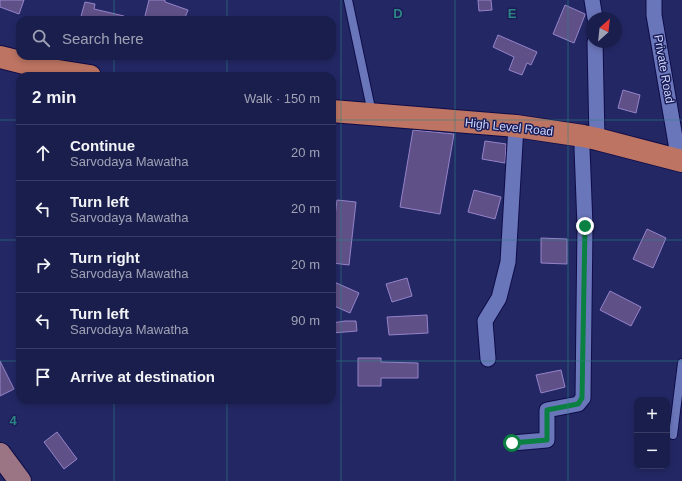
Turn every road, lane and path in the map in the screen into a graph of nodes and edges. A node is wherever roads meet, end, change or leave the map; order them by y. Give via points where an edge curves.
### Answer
1 (348, 0) edge
2 (592, 0) edge
3 (654, 0) edge
4 (593, 12) edge
5 (596, 48) edge
6 (0, 57) edge
7 (65, 72) edge
8 (336, 111) edge
9 (372, 114) junction
10 (516, 126) junction
11 (590, 137) junction
12 (681, 161) edge
13 (488, 359) dead end
14 (682, 363) edge
15 (673, 435) dead end
16 (512, 443) dead end
17 (0, 454) edge
18 (20, 481) edge

1 - 9 lane
2 - 4 street
3 - 12 street, Private Road via 654,15
5 - 11 street
6 - 7 highway
8 - 9 highway, High Level Road
9 - 10 highway, High Level Road
10 - 11 highway, High Level Road
10 - 13 street via 508,262 499,298 485,320
11 - 12 highway, High Level Road
11 - 16 street via 582,148 585,226 582,398 578,404 547,410 547,440
14 - 15 lane
17 - 18 main road

